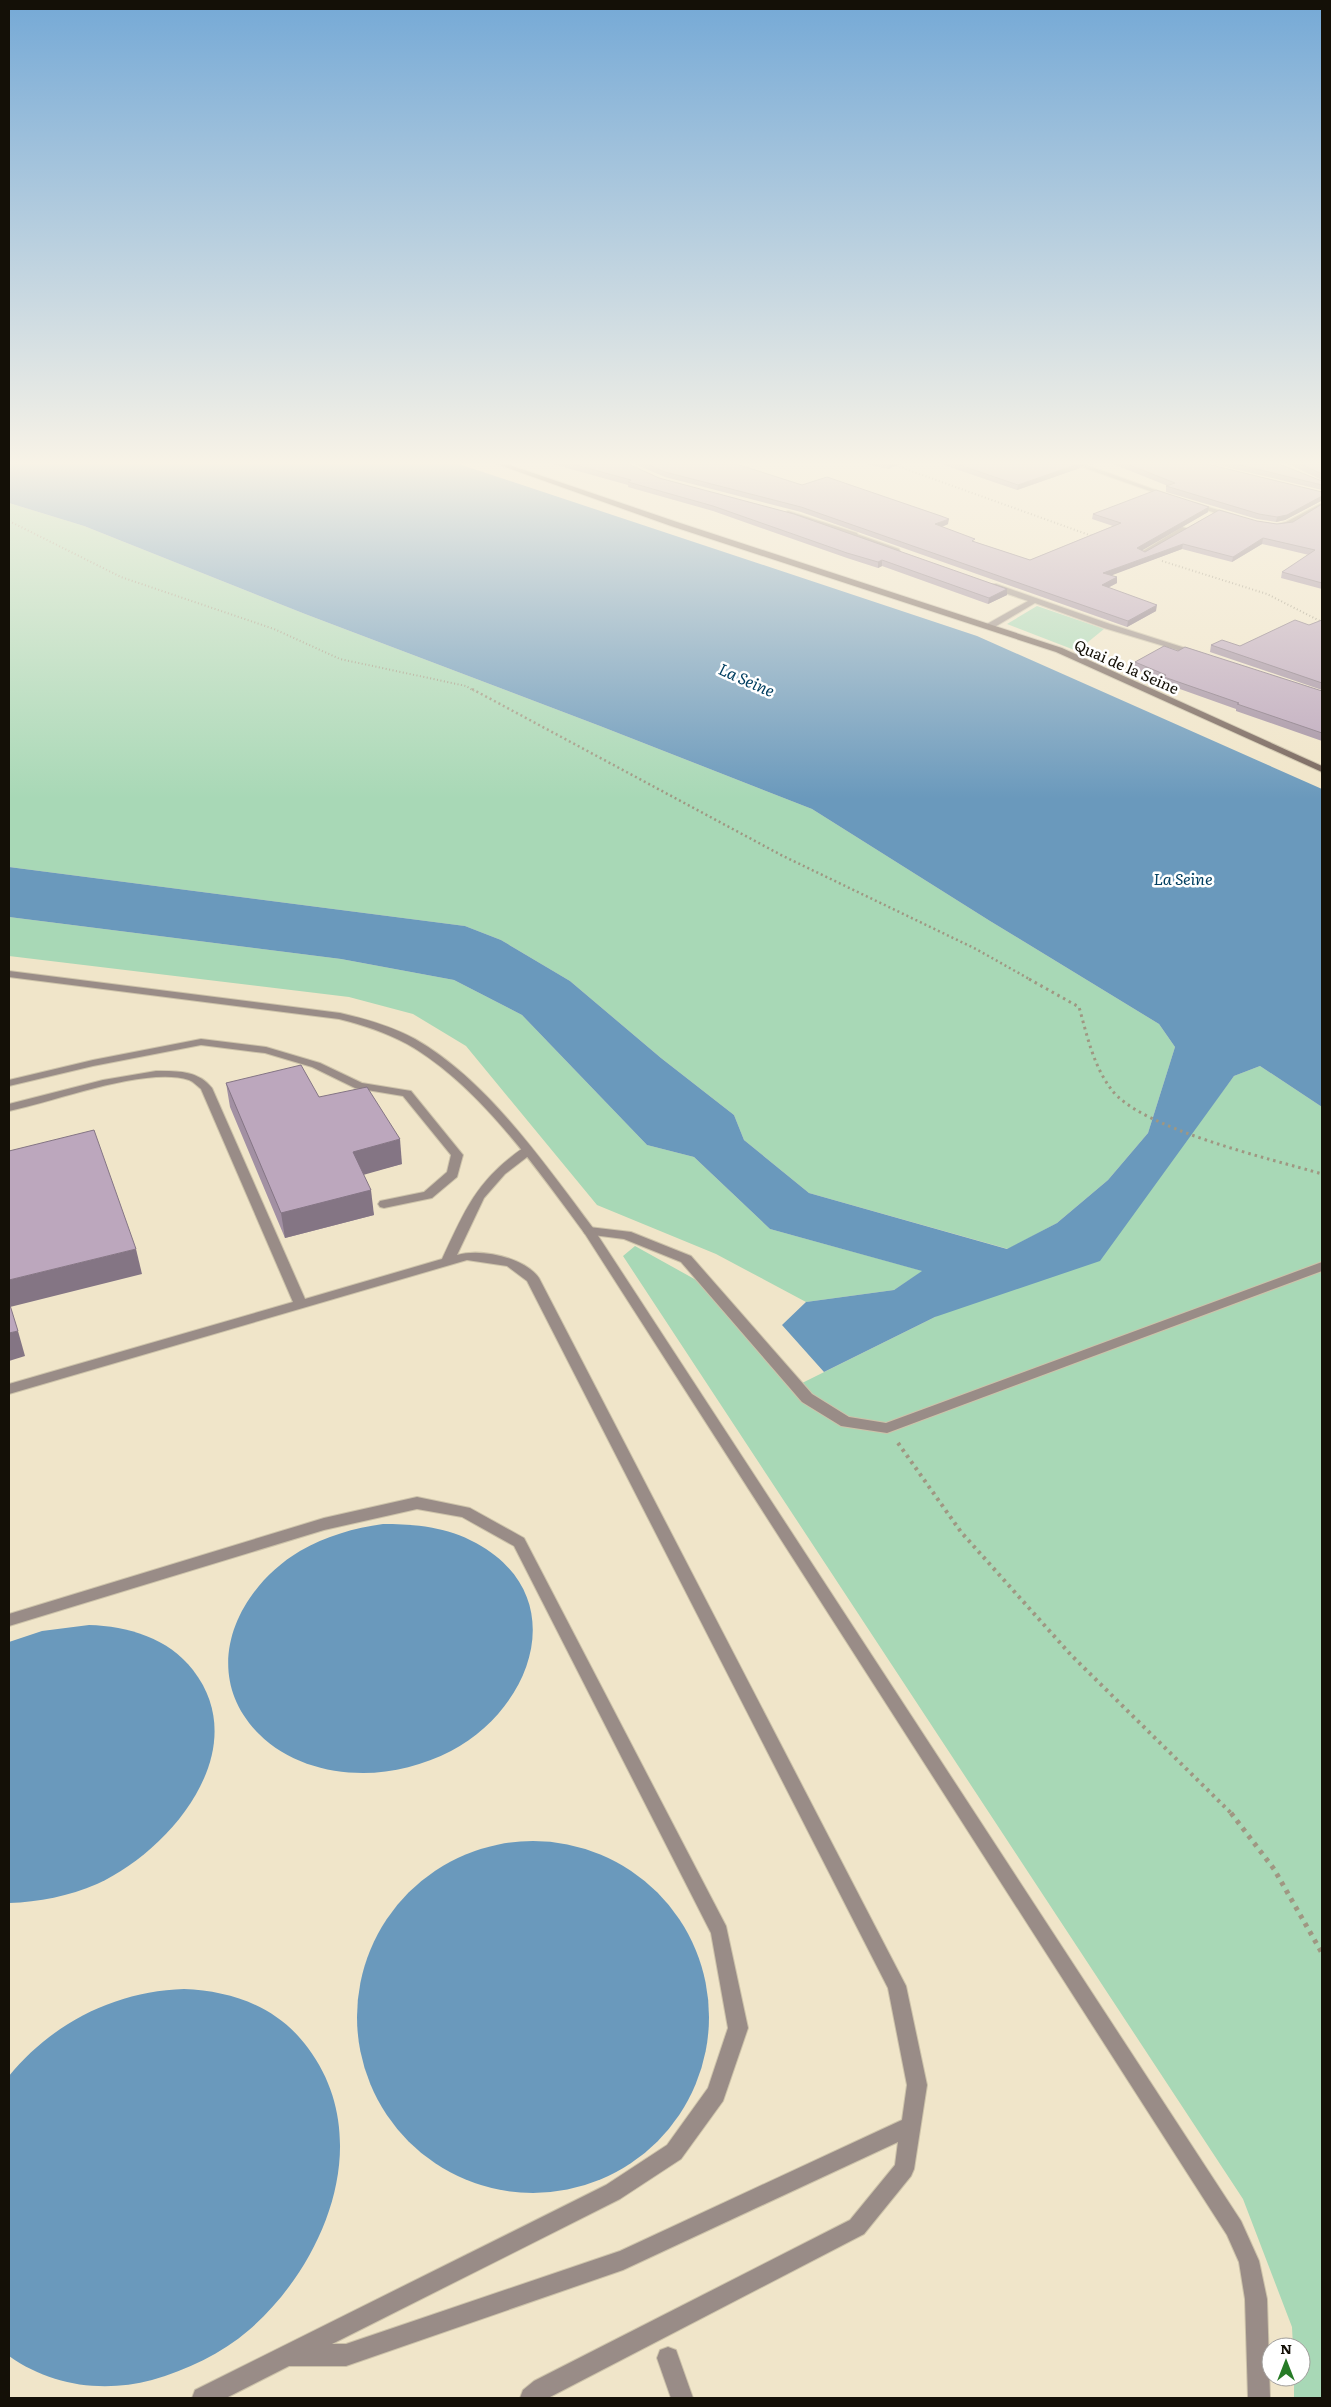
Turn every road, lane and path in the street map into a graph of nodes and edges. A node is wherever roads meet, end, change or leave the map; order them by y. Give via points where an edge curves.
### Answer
1 (116, 574) edge
2 (832, 574) edge
3 (1206, 574) edge
4 (989, 585) edge
5 (1034, 601) junction
6 (1322, 622) edge
7 (990, 626) junction
8 (1203, 655) edge
9 (1322, 769) edge
10 (9, 974) edge
11 (9, 1083) edge
12 (360, 1086) junction
13 (346, 1091) edge
14 (9, 1108) edge
15 (527, 1151) junction
16 (1322, 1174) edge
17 (384, 1204) dead end
18 (589, 1231) junction
19 (447, 1262) junction
20 (1322, 1266) edge
21 (300, 1304) junction
22 (9, 1389) edge
23 (887, 1428) junction
24 (9, 1620) edge
25 (1322, 1953) edge
26 (911, 2126) junction
27 (286, 2356) junction
28 (668, 2358) dead end
29 (203, 2398) edge
30 (531, 2398) edge
31 (682, 2398) edge
32 (1259, 2398) edge

1 - 16 path via 274,629 340,658 466,686 783,856 976,949 1079,1007 1097,1068 1113,1093 1134,1110 1214,1142
2 - 7 street, Quai de la Seine
3 - 6 path via 1267,594
4 - 5 street
5 - 7 street
5 - 8 street via 1160,644
7 - 9 street, Quai de la Seine via 1058,650
10 - 15 street via 340,1016 382,1027 424,1049 451,1069
11 - 12 street via 201,1042 266,1050 316,1065
12 - 13 street
12 - 17 street via 407,1093 457,1155 453,1174 428,1195
14 - 21 street via 140,1076 167,1074 194,1078 206,1088
15 - 18 street
15 - 19 street via 501,1171 479,1196
18 - 23 street via 626,1235 686,1259 808,1398 846,1422
18 - 32 street via 1234,2228 1249,2261 1256,2299
19 - 21 street
19 - 26 street via 467,1256 511,1262 532,1278 898,1986 917,2085
20 - 23 street
21 - 22 street
23 - 25 path via 960,1532 1064,1648 1239,1821 1274,1869
24 - 27 street via 324,1524 417,1502 464,1512 519,1542 720,1932 738,2028 716,2094 674,2152 613,2192
26 - 27 street via 623,2260 346,2355
26 - 30 street via 904,2169 857,2227 542,2389
27 - 29 street
28 - 31 street

